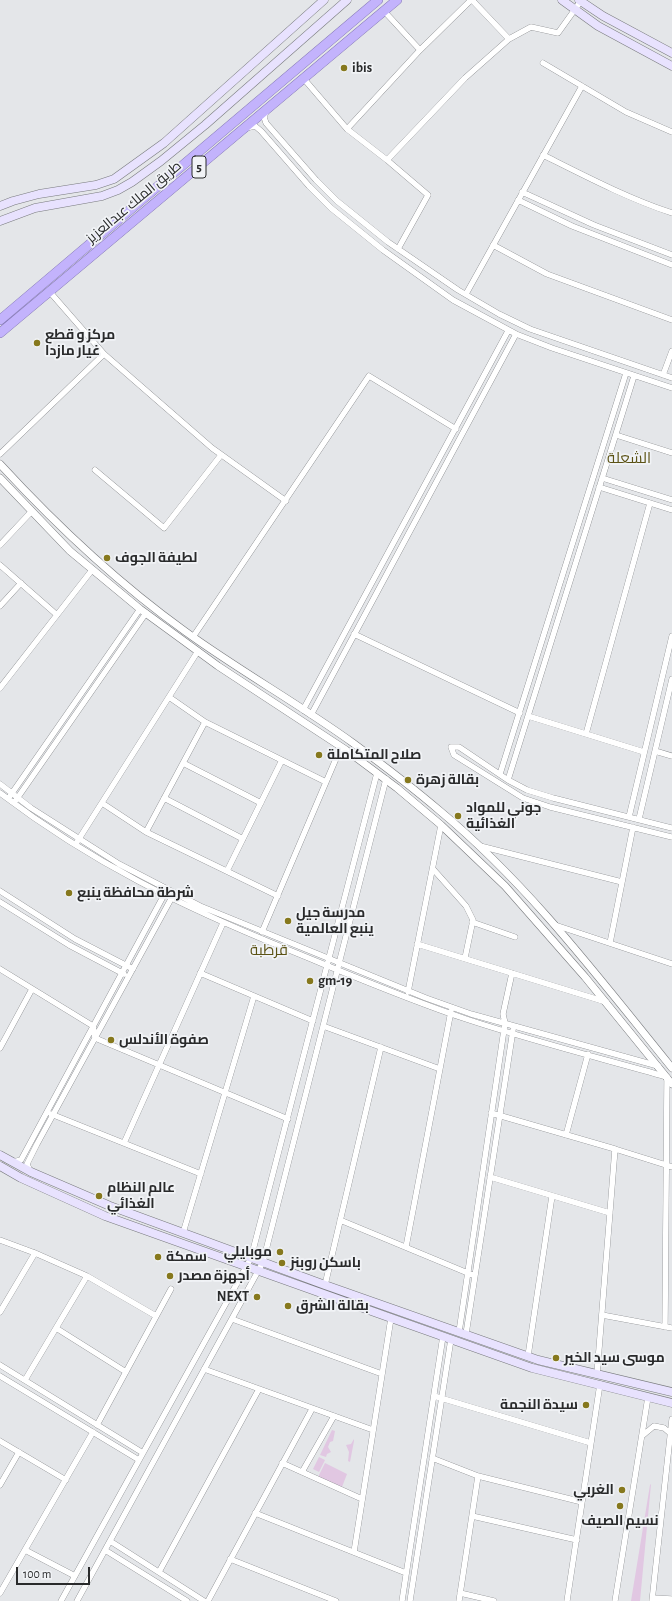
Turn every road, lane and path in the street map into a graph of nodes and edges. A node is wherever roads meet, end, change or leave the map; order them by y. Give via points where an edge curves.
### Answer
1 (324, 0) edge
2 (347, 0) edge
3 (378, 0) edge
4 (397, 0) edge
5 (472, 0) edge
6 (562, 0) edge
7 (580, 0) edge
8 (575, 9) junction
9 (384, 11) junction
10 (509, 39) junction
11 (420, 50) junction
12 (672, 53) edge
13 (543, 63) dead end
14 (672, 66) edge
15 (304, 80) junction
16 (582, 86) junction
17 (266, 111) junction
18 (246, 128) junction
19 (346, 129) junction
20 (672, 132) edge
21 (543, 155) junction
22 (387, 160) junction
23 (522, 192) junction
24 (518, 200) junction
25 (0, 206) edge
26 (672, 213) edge
27 (0, 221) edge
28 (493, 245) junction
29 (398, 249) junction
30 (672, 255) edge
31 (672, 265) edge
32 (49, 291) junction
33 (466, 294) junction
34 (0, 320) edge
35 (672, 320) edge
36 (508, 331) junction
37 (0, 333) edge
38 (516, 334) junction
39 (672, 351) edge
40 (104, 354) junction
41 (626, 373) junction
42 (663, 375) junction
43 (634, 376) junction
44 (672, 378) edge
45 (672, 388) edge
46 (456, 429) junction
47 (616, 435) junction
48 (0, 454) edge
49 (672, 454) edge
50 (221, 455) junction
51 (0, 464) edge
52 (95, 470) dead end
53 (0, 478) edge
54 (602, 478) junction
55 (599, 488) junction
56 (672, 500) edge
57 (286, 501) junction
58 (650, 503) junction
59 (672, 510) edge
60 (31, 512) junction
61 (0, 546) edge
62 (0, 565) edge
63 (92, 570) junction
64 (21, 583) junction
65 (0, 606) edge
66 (143, 611) junction
67 (57, 615) junction
68 (354, 634) junction
69 (672, 636) edge
70 (193, 637) junction
71 (198, 651) junction
72 (672, 678) edge
73 (0, 688) edge
74 (169, 697) junction
75 (303, 710) junction
76 (520, 713) junction
77 (311, 715) junction
78 (528, 716) junction
79 (205, 722) junction
80 (586, 734) junction
81 (341, 747) junction
82 (655, 751) junction
83 (644, 752) junction
84 (672, 756) edge
85 (282, 760) junction
86 (183, 763) junction
87 (377, 773) junction
88 (500, 774) junction
89 (386, 779) junction
90 (508, 780) junction
91 (326, 782) junction
92 (0, 784) edge
93 (0, 793) edge
94 (12, 793) junction
95 (17, 798) junction
96 (164, 798) junction
97 (7, 799) junction
98 (102, 803) junction
99 (13, 804) junction
100 (261, 804) junction
101 (629, 816) junction
102 (639, 819) junction
103 (441, 825) junction
104 (633, 827) junction
105 (672, 828) edge
106 (146, 832) junction
107 (672, 837) edge
108 (243, 839) junction
109 (79, 840) junction
110 (75, 846) junction
111 (480, 846) junction
112 (432, 869) junction
113 (227, 871) junction
114 (622, 882) junction
115 (2, 892) edge
116 (164, 895) junction
117 (278, 896) junction
118 (172, 899) junction
119 (0, 901) edge
120 (472, 922) junction
121 (223, 923) junction
122 (554, 925) junction
123 (262, 932) junction
124 (515, 937) dead end
125 (610, 943) junction
126 (417, 944) junction
127 (465, 958) junction
128 (329, 960) junction
129 (339, 964) junction
130 (672, 964) edge
131 (126, 966) junction
132 (327, 966) junction
133 (0, 969) edge
134 (133, 970) junction
135 (337, 970) junction
136 (122, 973) junction
137 (200, 973) junction
138 (512, 973) junction
139 (129, 977) junction
140 (32, 989) junction
141 (408, 992) junction
142 (254, 996) junction
143 (606, 1002) junction
144 (451, 1010) junction
145 (313, 1021) junction
146 (505, 1023) junction
147 (93, 1026) junction
148 (323, 1026) junction
149 (513, 1026) junction
150 (504, 1030) junction
151 (512, 1033) junction
152 (95, 1038) junction
153 (381, 1047) junction
154 (0, 1048) edge
155 (588, 1054) junction
156 (159, 1065) junction
157 (658, 1066) junction
158 (672, 1068) edge
159 (440, 1069) junction
160 (667, 1077) junction
161 (672, 1084) edge
162 (225, 1093) junction
163 (50, 1113) junction
164 (492, 1113) junction
165 (500, 1115) junction
166 (288, 1119) junction
167 (566, 1135) junction
168 (124, 1143) junction
169 (615, 1149) junction
170 (0, 1155) edge
171 (13, 1162) junction
172 (0, 1166) edge
173 (669, 1166) edge
174 (31, 1172) junction
175 (201, 1174) junction
176 (490, 1177) junction
177 (552, 1196) junction
178 (610, 1213) junction
179 (340, 1220) junction
180 (183, 1233) junction
181 (0, 1240) edge
182 (406, 1247) junction
183 (35, 1253) junction
184 (251, 1258) junction
185 (263, 1262) junction
186 (246, 1267) junction
187 (258, 1271) junction
188 (468, 1273) junction
189 (87, 1276) junction
190 (475, 1276) junction
191 (325, 1285) junction
192 (171, 1289) dead end
193 (0, 1312) edge
194 (602, 1315) junction
195 (156, 1316) junction
196 (391, 1318) junction
197 (232, 1319) junction
198 (664, 1327) junction
199 (56, 1328) junction
200 (672, 1328) edge
201 (463, 1333) junction
202 (447, 1338) junction
203 (528, 1356) junction
204 (0, 1365) edge
205 (204, 1369) junction
206 (126, 1372) junction
207 (382, 1374) junction
208 (597, 1374) junction
209 (0, 1376) edge
210 (25, 1380) junction
211 (600, 1384) junction
212 (259, 1389) junction
213 (672, 1392) edge
214 (434, 1396) junction
215 (648, 1397) junction
216 (442, 1398) junction
217 (672, 1403) edge
218 (312, 1409) junction
219 (334, 1416) junction
220 (672, 1420) edge
221 (97, 1425) junction
222 (373, 1430) junction
223 (93, 1432) junction
224 (670, 1433) junction
225 (642, 1436) junction
226 (0, 1441) edge
227 (591, 1443) junction
228 (19, 1452) junction
229 (143, 1453) junction
230 (432, 1458) junction
231 (139, 1460) junction
232 (670, 1461) edge
233 (282, 1463) junction
234 (302, 1472) junction
235 (478, 1476) junction
236 (66, 1480) junction
237 (0, 1485) edge
238 (362, 1498) junction
239 (582, 1502) junction
240 (256, 1513) junction
241 (472, 1516) junction
242 (577, 1540) junction
243 (110, 1541) junction
244 (25, 1550) junction
245 (105, 1550) junction
246 (354, 1552) junction
247 (230, 1559) junction
248 (159, 1572) junction
249 (406, 1573) junction
250 (75, 1576) junction
251 (0, 1593) edge
252 (460, 1593) junction
253 (653, 1599) edge
254 (672, 1599) edge
255 (61, 1601) edge
256 (77, 1601) edge
257 (187, 1601) edge
258 (204, 1601) edge
259 (208, 1601) edge
260 (336, 1601) edge
261 (402, 1601) edge
262 (410, 1601) edge
263 (458, 1601) edge
264 (494, 1601) edge
265 (567, 1601) edge
266 (615, 1601) edge

1 - 25 main road via 164,143 114,179 96,185 32,196
2 - 27 main road via 199,129 132,182 102,196 36,208
3 - 34 highway, طريق الملك عبدالعزيز / 5
4 - 9 highway, طريق الملك عبدالعزيز / 5
5 - 10 street
5 - 11 street
6 - 8 main road
7 - 8 street
7 - 12 main road via 610,20
8 - 10 street via 558,33 531,27
8 - 14 main road via 605,30
9 - 11 street
9 - 15 highway, طريق الملك عبدالعزيز / 5
10 - 22 street via 465,78
11 - 19 street
13 - 16 street
15 - 17 highway, طريق الملك عبدالعزيز / 5
15 - 19 street
16 - 20 street via 626,112
16 - 21 street
17 - 18 highway, طريق الملك عبدالعزيز / 5
17 - 29 street via 266,123 316,180 357,218
18 - 32 highway, طريق الملك عبدالعزيز / 5
18 - 36 street via 255,126 262,131 309,186 362,233 454,300
19 - 22 street
21 - 23 street
21 - 26 street via 600,184
22 - 29 street via 428,195
23 - 24 street
23 - 30 street via 594,225
24 - 28 street
24 - 31 street via 572,226
28 - 33 street
28 - 35 street via 547,274
29 - 33 street
32 - 37 highway, طريق الملك عبدالعزيز / 5
32 - 40 street
33 - 42 street via 530,329
36 - 38 street
36 - 46 street
38 - 41 street
38 - 68 street
39 - 42 street
40 - 48 street
40 - 50 street
41 - 43 street
41 - 76 street
42 - 44 street
43 - 45 street
43 - 47 street
46 - 57 street via 369,376
46 - 75 street
47 - 49 street
47 - 54 street
50 - 52 street via 164,528
50 - 57 street
51 - 70 street via 78,544 145,601
53 - 60 street
54 - 55 street
54 - 56 street
55 - 58 street
55 - 78 street
57 - 70 street
58 - 59 street
58 - 80 street
60 - 61 street
60 - 63 street
62 - 64 street
63 - 66 street
63 - 67 street
64 - 65 street
64 - 67 street
66 - 71 street
66 - 94 street
66 - 95 street
67 - 73 street
68 - 76 street
68 - 77 street
69 - 83 street
70 - 75 street
71 - 74 street
71 - 81 street
72 - 82 street
74 - 79 street
74 - 98 street
75 - 77 street
76 - 88 street
77 - 111 street via 358,747 439,810
78 - 80 street
78 - 90 street
79 - 85 street
79 - 86 street
80 - 83 street
81 - 87 street
81 - 91 street
82 - 84 street
82 - 102 street
83 - 101 street
85 - 91 street
85 - 100 street
86 - 96 street
86 - 100 street
87 - 89 street
87 - 128 street
88 - 90 street
88 - 104 street via 459,747 451,747 454,755 523,798
89 - 103 street
89 - 129 street
90 - 101 street via 527,790 553,798
91 - 117 street
92 - 94 street
93 - 97 street
94 - 95 street
94 - 97 street
95 - 99 street
95 - 109 street
96 - 106 street
96 - 108 street
97 - 99 street
98 - 106 street
98 - 109 street
99 - 110 street
100 - 108 street
101 - 102 street
102 - 105 street
103 - 112 street
103 - 143 street via 505,886
104 - 107 street
104 - 114 street
106 - 113 street
108 - 113 street
109 - 110 street
109 - 123 street via 200,906
110 - 116 street
111 - 114 street
111 - 122 street
112 - 120 street via 466,906
112 - 126 street
113 - 117 street
114 - 125 street
115 - 119 street
115 - 131 street via 75,940
116 - 118 street
116 - 131 street
117 - 123 street
118 - 121 street
118 - 134 street
119 - 136 street via 69,945
120 - 124 street
120 - 127 street
121 - 132 street
121 - 137 street
122 - 125 street
122 - 158 street
123 - 128 street
125 - 130 street
126 - 127 street
126 - 141 street
127 - 138 street
128 - 129 street
128 - 132 street
129 - 135 street
129 - 141 street
131 - 134 street
131 - 136 street
132 - 135 street
132 - 145 street
133 - 140 street
134 - 139 street
135 - 144 street
135 - 148 street
136 - 139 street
136 - 147 street
137 - 142 street
137 - 156 street
138 - 143 street
138 - 146 street via 503,1014
139 - 152 street
140 - 147 street
140 - 154 street
141 - 144 street
142 - 145 street
142 - 162 street
143 - 157 street
144 - 146 street
144 - 150 street
144 - 159 street
145 - 166 street
146 - 149 street
146 - 150 street
147 - 152 street
147 - 163 street
148 - 153 street
148 - 185 street
149 - 151 street
149 - 157 street
150 - 151 street
150 - 164 street
151 - 155 street
151 - 165 street
152 - 156 street
152 - 163 street
153 - 159 street
153 - 179 street
155 - 160 street
155 - 167 street
156 - 162 street
156 - 168 street
157 - 160 street
159 - 182 street
160 - 161 street
160 - 173 street
162 - 166 street
162 - 175 street
163 - 168 street
163 - 171 street via 21,1160
163 - 174 street via 27,1164
164 - 165 street
164 - 188 street
165 - 167 street
165 - 176 street
166 - 184 street
167 - 169 street
168 - 175 street
169 - 173 street
169 - 178 street
170 - 171 main road
171 - 174 main road
172 - 186 main road via 104,1216
173 - 198 street
174 - 180 main road via 110,1206
175 - 180 street
176 - 177 street
176 - 190 street
177 - 178 street
177 - 203 street
178 - 194 street
179 - 182 street
179 - 191 street
180 - 184 main road
181 - 183 street
182 - 188 street
183 - 189 street
183 - 193 street
184 - 185 main road
184 - 186 street
185 - 187 street
185 - 191 main road
186 - 187 main road
186 - 229 street
187 - 196 main road
187 - 197 street
188 - 190 street
188 - 201 street
189 - 195 street
189 - 199 street
190 - 201 street
191 - 201 main road
192 - 195 street
194 - 198 street
194 - 208 street
195 - 206 street
196 - 202 main road
196 - 207 street
197 - 205 street
197 - 207 street
198 - 200 street
199 - 206 street
199 - 210 street
201 - 203 main road
202 - 211 main road via 532,1368
202 - 214 street
202 - 216 street
203 - 208 main road
204 - 210 street
205 - 212 street
205 - 243 street
206 - 221 street
207 - 222 street
208 - 213 main road
209 - 223 street
210 - 221 street
211 - 215 main road
211 - 227 street
212 - 218 street
212 - 248 street
214 - 216 street
214 - 249 street
215 - 217 main road
215 - 225 street
216 - 227 street
216 - 230 street
218 - 219 street
218 - 233 street
219 - 222 street
219 - 234 street
220 - 224 street
221 - 229 street
222 - 238 street
223 - 231 street
223 - 236 street
224 - 225 street via 664,1428 654,1426
224 - 232 street
225 - 266 street
226 - 228 street
227 - 239 street
228 - 236 street
228 - 237 street
229 - 231 street
230 - 235 street
230 - 262 street
231 - 250 street
232 - 253 street
233 - 234 street
233 - 240 street
234 - 238 street
235 - 239 street
235 - 241 street
236 - 244 street
238 - 246 street
239 - 242 street
240 - 246 street
240 - 247 street
241 - 242 street
241 - 252 street
242 - 265 street
243 - 245 street
243 - 248 street
244 - 250 street
244 - 251 street
245 - 256 street
245 - 257 street
246 - 249 street
247 - 259 street
247 - 260 street
248 - 258 street
249 - 261 street
250 - 255 street
252 - 263 street
252 - 264 street
253 - 254 street

